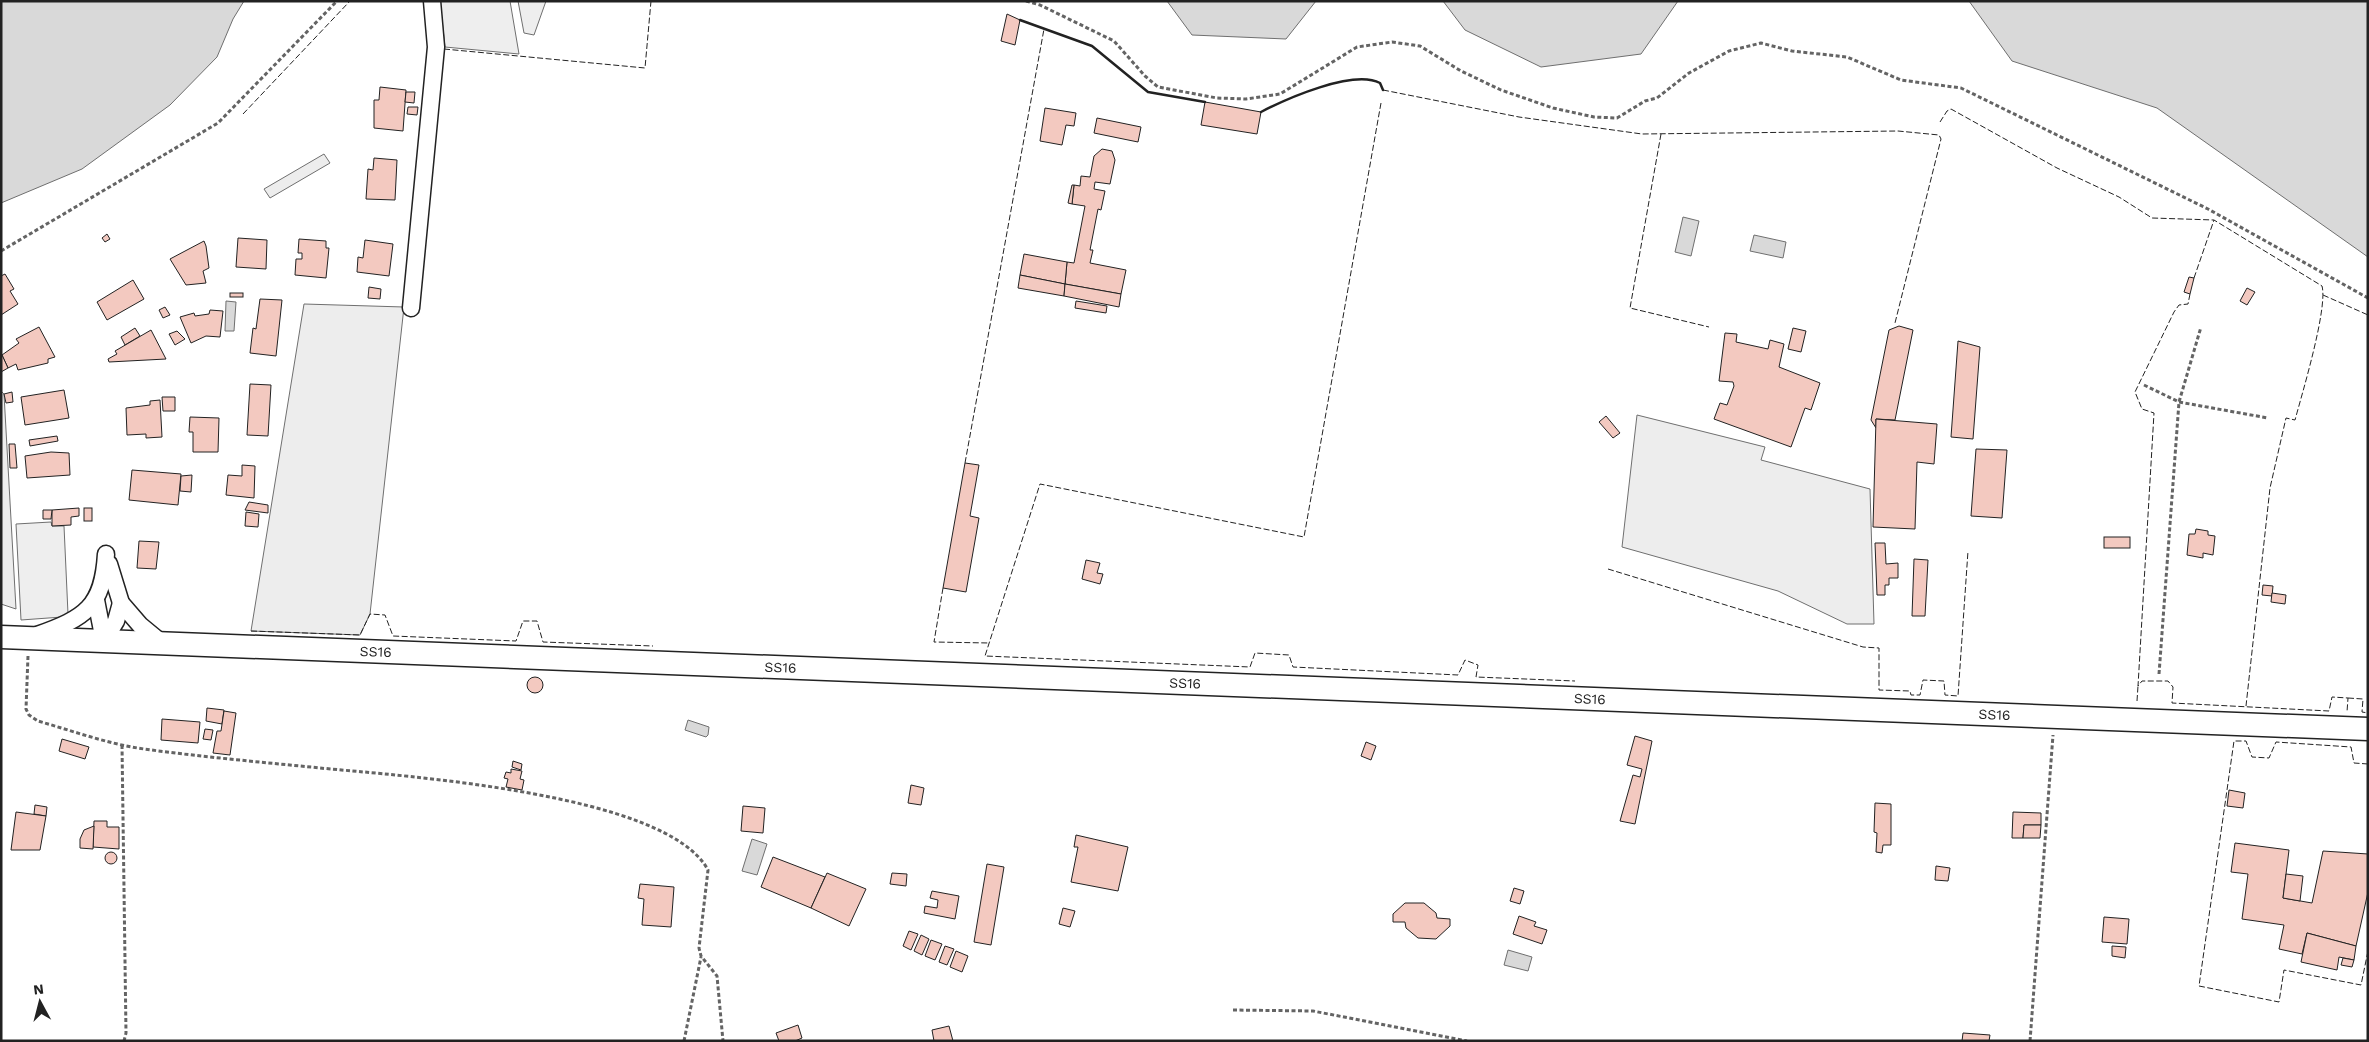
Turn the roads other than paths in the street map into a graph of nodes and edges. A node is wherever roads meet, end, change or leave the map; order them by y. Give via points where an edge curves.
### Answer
1 (432, 1) edge
2 (412, 308) dead end
3 (96, 600) junction
4 (121, 602) junction
5 (1, 637) edge
6 (28, 638) junction
7 (104, 642) junction
8 (164, 644) junction
9 (2368, 729) edge

1 - 2 street via 436,47
3 - 4 street via 102,586 106,554
3 - 6 street via 68,624
3 - 7 street
4 - 7 street via 116,621
4 - 8 street via 140,625
5 - 6 main road, SS16
6 - 7 main road, SS16
7 - 8 main road, SS16
8 - 9 main road, SS16

